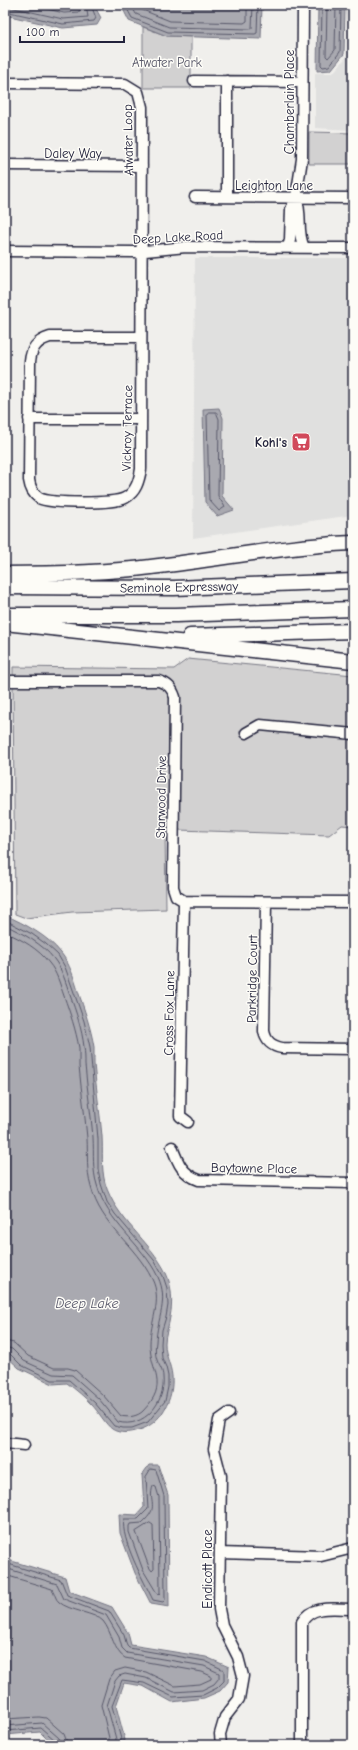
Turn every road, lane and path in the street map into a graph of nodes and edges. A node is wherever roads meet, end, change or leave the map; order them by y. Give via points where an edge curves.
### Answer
1 (303, 5) edge
2 (194, 81) dead end
3 (227, 81) junction
4 (5, 82) edge
5 (302, 82) junction
6 (5, 165) edge
7 (142, 166) junction
8 (195, 197) dead end
9 (227, 197) junction
10 (296, 198) junction
11 (353, 198) edge
12 (288, 247) junction
13 (304, 247) junction
14 (353, 248) edge
15 (5, 251) edge
16 (142, 252) junction
17 (141, 337) junction
18 (29, 418) junction
19 (140, 419) junction
20 (353, 543) edge
21 (5, 574) edge
22 (353, 581) edge
23 (5, 587) edge
24 (353, 609) edge
25 (5, 615) edge
26 (5, 623) edge
27 (353, 631) edge
28 (144, 638) junction
29 (353, 661) edge
30 (5, 681) edge
31 (246, 733) dead end
32 (353, 734) edge
33 (184, 901) junction
34 (266, 902) junction
35 (353, 902) edge
36 (353, 1049) edge
37 (188, 1122) dead end
38 (172, 1147) dead end
39 (353, 1183) edge
40 (229, 1413) dead end
41 (5, 1443) edge
42 (24, 1445) dead end
43 (353, 1548) edge
44 (220, 1554) junction
45 (353, 1609) edge
46 (220, 1745) edge
47 (302, 1745) edge

1 - 5 street, Chamberlain Place
2 - 3 street
3 - 5 street
3 - 9 street
4 - 7 street, Atwater Loop via 120,83 129,86 138,92 142,102
5 - 10 street, Chamberlain Place via 302,160
6 - 7 street, Daley Way
7 - 16 street, Atwater Loop
8 - 9 street, Leighton Lane
9 - 10 street, Leighton Lane
10 - 11 street, Leighton Lane
10 - 12 street, Chamberlain Place via 291,209
10 - 13 street, Chamberlain Place via 300,209 300,240
12 - 13 street, Deep Lake Road
12 - 16 street, Deep Lake Road via 181,247
13 - 14 street, Deep Lake Road
15 - 16 street, Deep Lake Road
16 - 17 street, Vickroy Terrace
17 - 18 street, Vickroy Terrace via 56,336 39,341 32,350 30,362
17 - 19 street, Vickroy Terrace
18 - 19 street
18 - 19 street, Vickroy Terrace via 30,485 39,498 52,502 114,501 133,492 141,469
20 - 21 highway via 280,549 100,572
22 - 23 highway, Seminole Expressway via 174,588
24 - 25 highway via 176,615
26 - 28 highway
27 - 28 highway
28 - 29 highway
30 - 33 street, Starwood Drive via 159,681 172,690 175,697 173,887 176,896
31 - 32 street via 260,725
33 - 34 street
33 - 37 street, Cross Fox Lane via 180,1116
34 - 35 street
34 - 36 street, Parkridge Court via 264,1031 268,1041 282,1048
38 - 39 street, Baytowne Place via 180,1167 190,1177 199,1180
40 - 44 street, Endicott Place via 219,1420 214,1449 221,1476
41 - 42 street
43 - 44 street via 321,1556
44 - 46 street, Endicott Place via 219,1609 222,1624 238,1657 243,1676 239,1699 225,1717
45 - 47 street via 312,1611 302,1622

